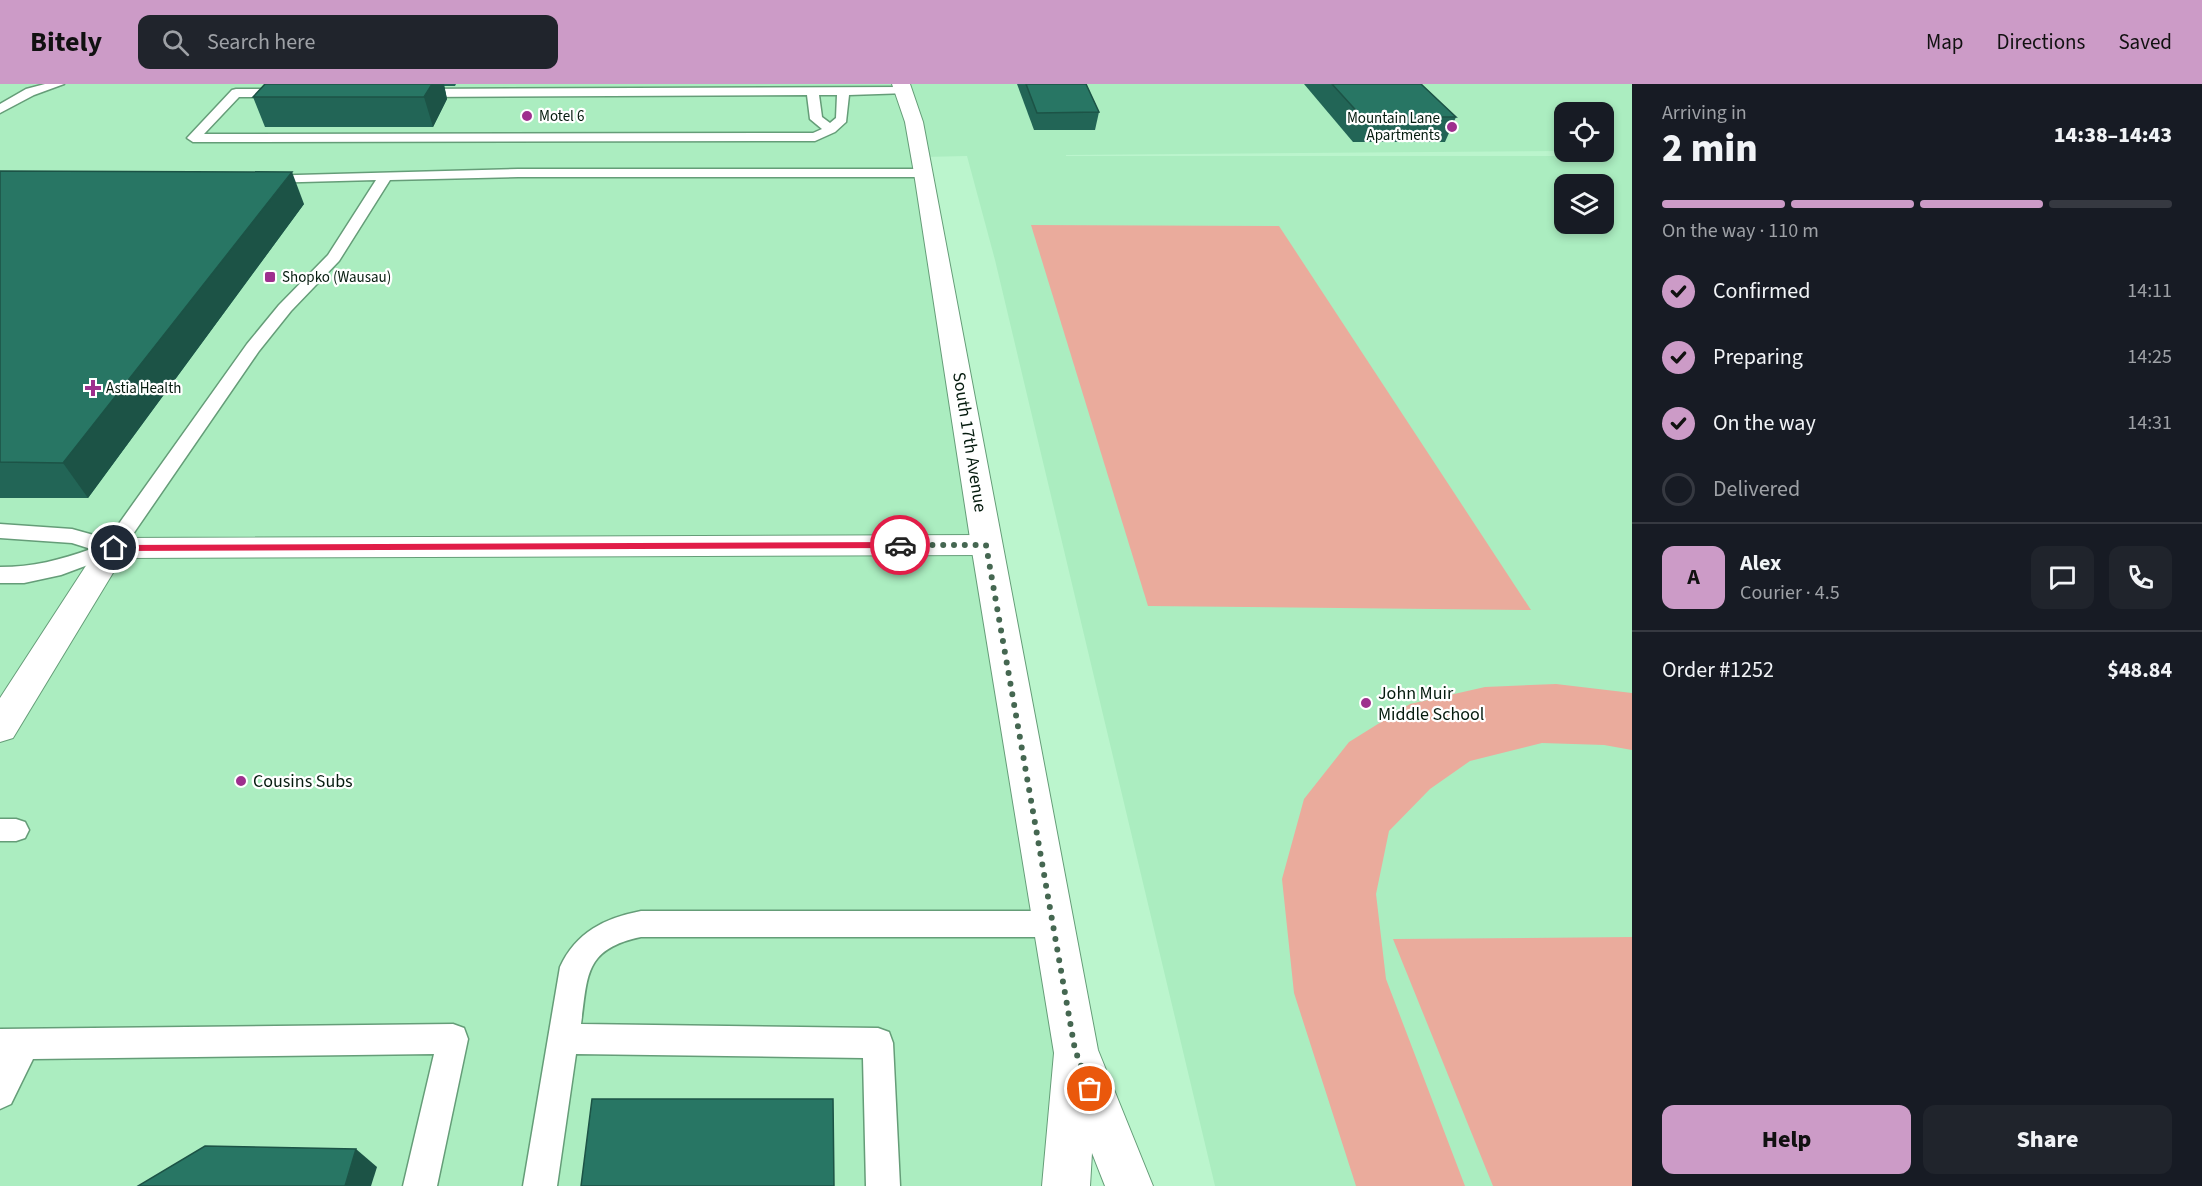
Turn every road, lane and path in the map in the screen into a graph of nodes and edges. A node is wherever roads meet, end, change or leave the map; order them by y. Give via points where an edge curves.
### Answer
1 (58, 84) edge
2 (902, 87) edge
3 (295, 93) edge
4 (401, 93) edge
5 (813, 93) junction
6 (843, 93) junction
7 (0, 109) edge
8 (831, 129) junction
9 (924, 173) junction
10 (386, 176) junction
11 (254, 180) edge
12 (0, 531) edge
13 (986, 545) junction
14 (114, 548) junction
15 (0, 575) edge
16 (0, 728) edge
17 (1053, 924) junction
18 (564, 1039) junction
19 (12, 1044) edge
20 (1075, 1050) junction
21 (0, 1092) edge
22 (420, 1186) edge
23 (540, 1186) edge
24 (883, 1186) edge
25 (1066, 1186) edge
26 (1129, 1186) edge

1 - 7 lane via 30,92
2 - 6 lane
2 - 9 main road, South 17th Avenue
3 - 8 lane via 236,93 193,138 815,137
4 - 5 lane
5 - 6 lane
5 - 8 lane via 816,119
6 - 8 lane via 842,118
9 - 10 lane
9 - 13 main road, South 17th Avenue
10 - 11 lane
10 - 14 lane via 334,258 254,348
12 - 14 lane via 72,536
13 - 14 main road
13 - 17 main road, South 17th Avenue
14 - 15 lane via 61,568
14 - 16 main road
17 - 18 lane via 628,926 597,940 580,957
17 - 20 main road, South 17th Avenue
18 - 23 lane
18 - 24 lane via 878,1044
19 - 21 lane
19 - 22 lane via 453,1039
20 - 25 main road, South 17th Avenue
20 - 26 main road, South 17th Avenue

